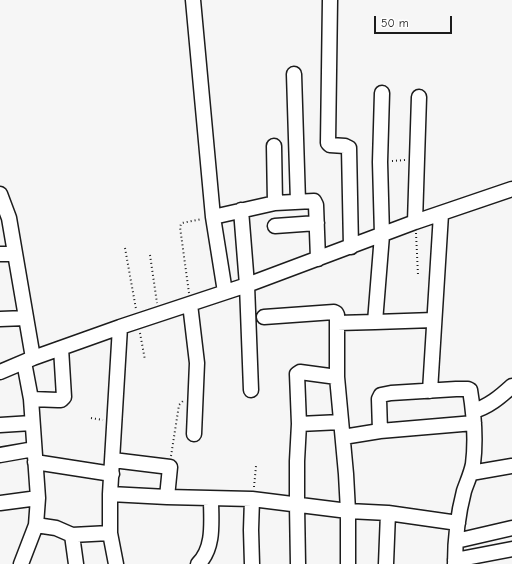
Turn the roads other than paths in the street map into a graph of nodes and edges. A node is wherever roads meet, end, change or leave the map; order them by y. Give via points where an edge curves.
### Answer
1 (193, 0) edge
2 (330, 0) edge
3 (294, 74) dead end
4 (382, 93) dead end
5 (419, 97) dead end
6 (274, 146) dead end
7 (512, 188) edge
8 (0, 194) edge
9 (298, 202) junction
10 (275, 203) junction
11 (241, 210) junction
12 (441, 214) junction
13 (213, 217) junction
14 (416, 222) junction
15 (317, 223) junction
16 (275, 226) dead end
17 (382, 235) junction
18 (351, 247) junction
19 (0, 254) edge
20 (15, 254) junction
21 (318, 259) junction
22 (247, 285) junction
23 (224, 292) junction
24 (190, 304) junction
25 (264, 317) dead end
26 (26, 318) junction
27 (0, 319) edge
28 (434, 320) junction
29 (375, 322) junction
30 (337, 323) junction
31 (120, 327) junction
32 (61, 348) junction
33 (29, 360) junction
34 (0, 372) edge
35 (337, 377) junction
36 (512, 386) edge
37 (251, 390) dead end
38 (430, 391) junction
39 (31, 399) junction
40 (473, 417) junction
41 (341, 422) junction
42 (32, 423) junction
43 (299, 424) junction
44 (0, 425) edge
45 (380, 431) junction
46 (194, 434) dead end
47 (343, 437) junction
48 (0, 454) edge
49 (34, 455) junction
50 (512, 466) edge
51 (112, 467) junction
52 (471, 473) junction
53 (110, 494) junction
54 (167, 497) junction
55 (38, 498) junction
56 (211, 498) junction
57 (252, 500) junction
58 (0, 503) edge
59 (297, 505) junction
60 (348, 511) junction
61 (388, 513) junction
62 (458, 523) junction
63 (36, 525) junction
64 (512, 528) edge
65 (110, 533) junction
66 (72, 535) junction
67 (456, 541) junction
68 (512, 549) edge
69 (455, 562) edge
70 (21, 564) edge
71 (76, 564) edge
72 (116, 564) edge
73 (198, 564) edge
74 (252, 564) edge
75 (298, 564) edge
76 (348, 564) edge
77 (386, 564) edge

1 - 13 street
2 - 18 street via 328,143 349,148
3 - 9 street
4 - 17 street
5 - 14 street
6 - 10 street
7 - 12 street
8 - 20 street via 9,218
9 - 10 street
9 - 15 street via 314,201
10 - 11 street
11 - 13 street
11 - 22 street
12 - 14 street
12 - 28 street
13 - 23 street
14 - 17 street
15 - 16 street
15 - 21 street
17 - 18 street
17 - 29 street
18 - 21 street
19 - 20 street
20 - 26 street
21 - 22 street
22 - 23 street
22 - 37 street
23 - 24 street
24 - 31 street
24 - 46 street via 197,363
25 - 30 street via 334,312 337,315
26 - 27 street
26 - 33 street
28 - 29 street
28 - 38 street
29 - 30 street
30 - 35 street
31 - 32 street
31 - 51 street
32 - 33 street
32 - 39 street via 64,397 61,400
33 - 34 street
33 - 39 street
35 - 41 street
35 - 43 street via 298,373
36 - 40 street via 500,397 479,409
38 - 40 street via 469,389
38 - 45 street via 381,395
39 - 42 street
40 - 45 street
40 - 52 street via 474,447
41 - 43 street
41 - 47 street
42 - 44 street
42 - 49 street
43 - 59 street
45 - 47 street
47 - 60 street
48 - 49 street
49 - 51 street
49 - 55 street
50 - 52 street
51 - 53 street
51 - 54 street via 170,467
52 - 62 street
53 - 54 street
53 - 65 street
54 - 56 street
55 - 58 street
55 - 63 street
56 - 57 street
56 - 73 street via 210,539
57 - 59 street
57 - 74 street
59 - 60 street
59 - 75 street
60 - 61 street
60 - 76 street
61 - 62 street
61 - 77 street
62 - 67 street
63 - 66 street via 56,528
63 - 70 street
64 - 67 street
65 - 66 street
65 - 72 street
66 - 71 street
67 - 69 street
68 - 69 street

